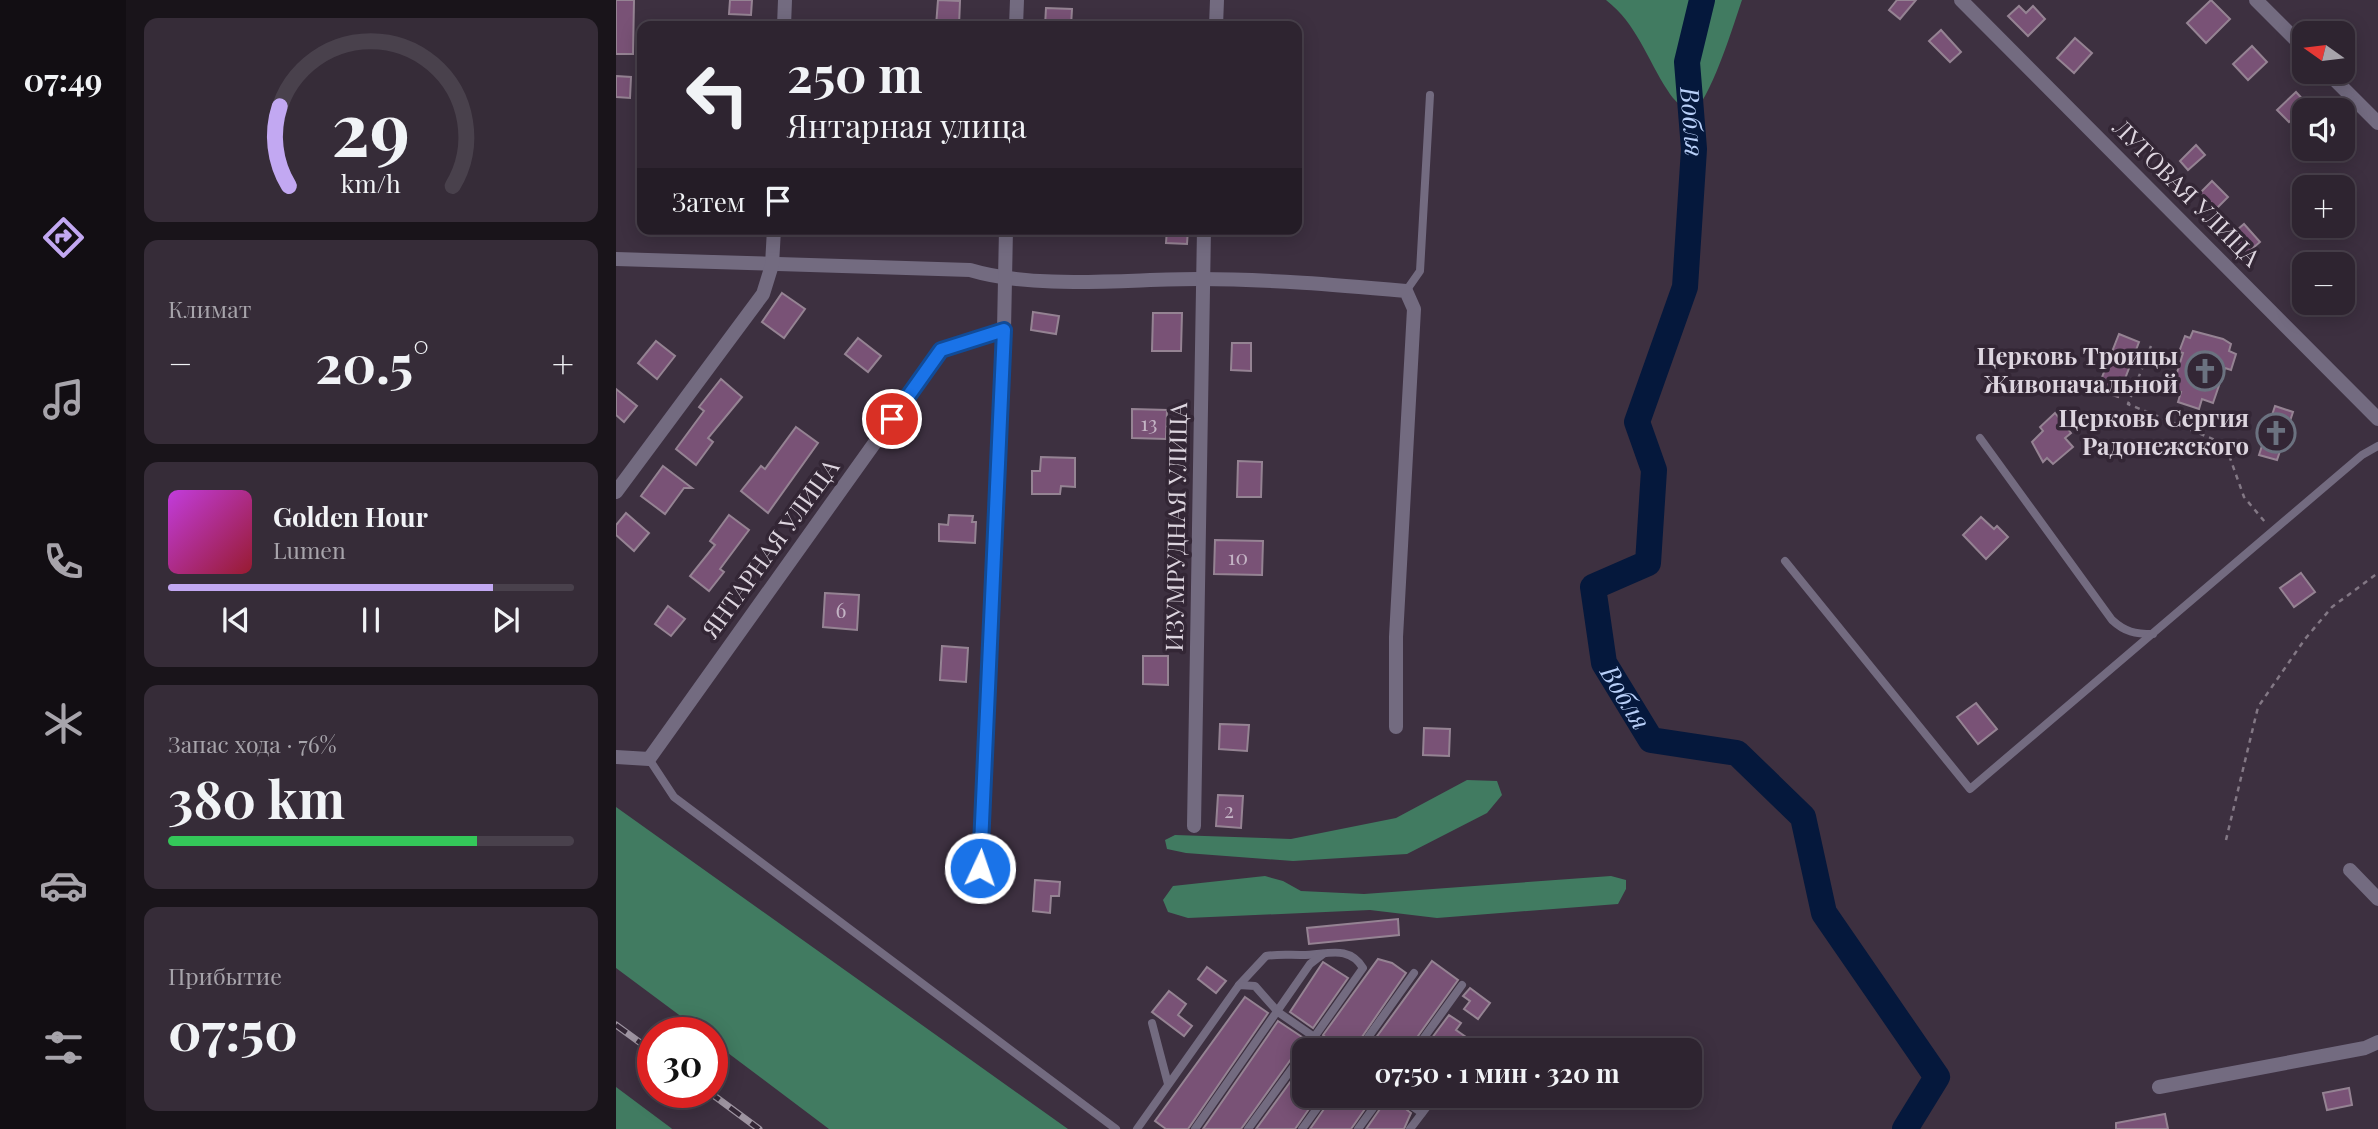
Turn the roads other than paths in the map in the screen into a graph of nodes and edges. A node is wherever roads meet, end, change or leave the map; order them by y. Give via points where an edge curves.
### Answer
1 (785, 0) edge
2 (1017, 0) edge
3 (1217, 0) edge
4 (1961, 0) edge
5 (2256, 0) edge
6 (784, 21) edge
7 (1016, 21) edge
8 (1216, 21) edge
9 (2292, 36) edge
10 (2339, 84) edge
11 (1430, 95) dead end
12 (2378, 123) edge
13 (774, 235) edge
14 (1006, 235) edge
15 (1204, 235) edge
16 (616, 260) edge
17 (772, 265) junction
18 (1201, 279) junction
19 (1003, 280) junction
20 (1406, 291) junction
21 (1004, 330) junction
22 (2378, 419) edge
23 (1980, 438) dead end
24 (2378, 446) edge
25 (616, 492) edge
26 (1785, 561) dead end
27 (2153, 634) junction
28 (1396, 727) dead end
29 (616, 757) edge
30 (649, 759) junction
31 (1194, 827) dead end
32 (2350, 870) dead end
33 (978, 894) dead end
34 (2378, 898) edge
35 (1326, 952) junction
36 (1414, 973) dead end
37 (1239, 985) junction
38 (1462, 985) dead end
39 (1279, 1012) junction
40 (1152, 1023) dead end
41 (1314, 1037) joint
42 (1368, 1038) edge
43 (1424, 1038) edge
44 (2378, 1042) edge
45 (1292, 1068) edge
46 (1168, 1084) junction
47 (2159, 1087) dead end
48 (1317, 1108) edge
49 (1373, 1108) edge
50 (1415, 1108) edge
51 (1426, 1108) edge
52 (1422, 1113) junction
53 (1116, 1129) edge
54 (1137, 1129) edge
55 (1195, 1129) edge
56 (1248, 1129) edge
57 (1302, 1129) edge
58 (1358, 1129) edge
59 (1410, 1129) edge

1 - 6 street
2 - 7 street
3 - 8 street
4 - 22 street, ЛУГОВАЯ УЛИЦА
5 - 9 street
10 - 12 street
11 - 20 lane via 1420,271
13 - 17 street
14 - 19 street
15 - 18 street, ИЗУМРУДНАЯ УЛИЦА
16 - 17 street
17 - 19 street via 970,270
17 - 25 street via 763,294
18 - 19 street
18 - 20 street
18 - 31 street, ИЗУМРУДНАЯ УЛИЦА via 1205,316
19 - 21 street
20 - 28 street via 1414,309 1396,637
21 - 30 street, ЯНТАРНАЯ УЛИЦА via 941,350
21 - 33 street
23 - 27 lane via 2112,620 2123,630
24 - 27 lane
26 - 27 lane via 1970,789
29 - 30 street
30 - 53 lane via 674,797
32 - 34 street
35 - 37 lane via 1266,956
35 - 39 lane via 1310,964
35 - 41 lane via 1349,954 1363,968
36 - 42 lane
37 - 39 lane via 1255,986
37 - 46 lane
38 - 43 lane
39 - 41 lane
39 - 55 lane
40 - 46 lane
44 - 47 street
45 - 56 lane
46 - 54 lane
48 - 57 lane
49 - 58 lane
50 - 52 lane
51 - 52 lane
52 - 59 lane

